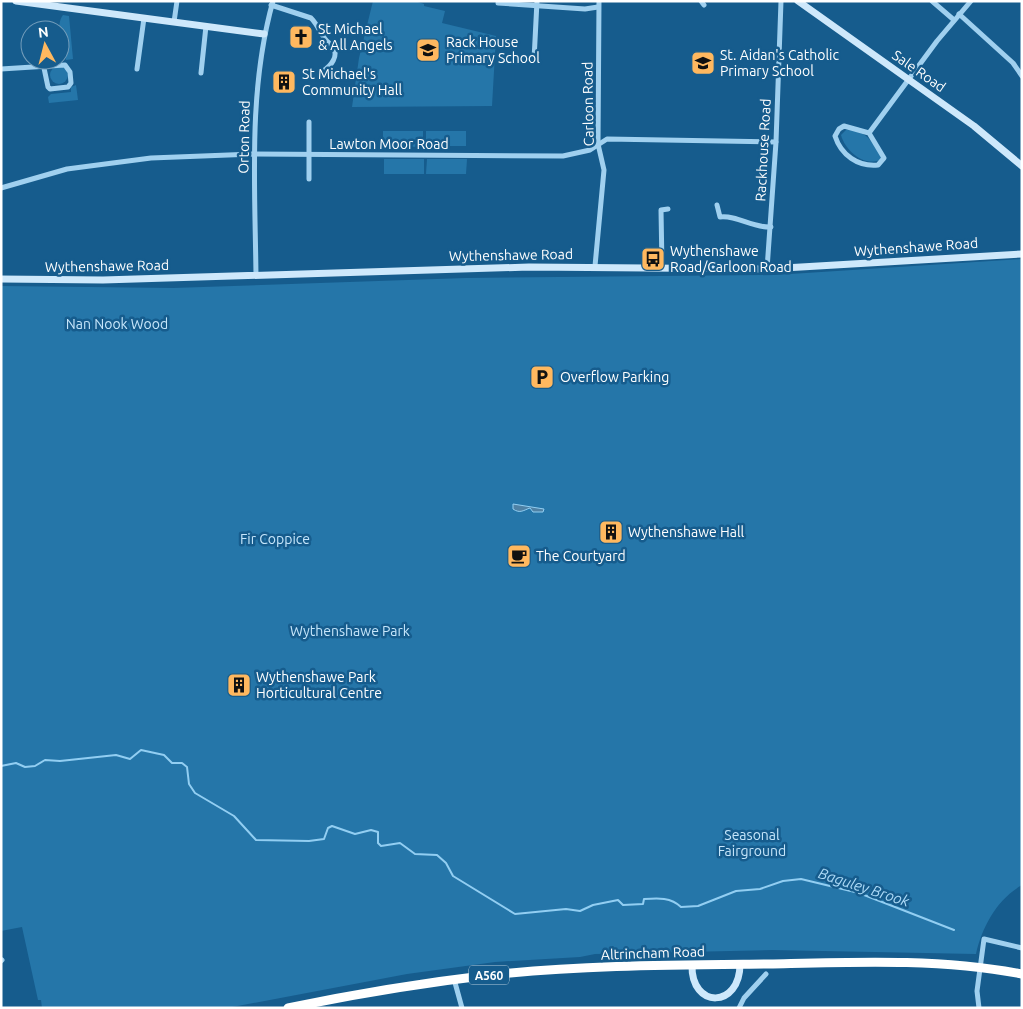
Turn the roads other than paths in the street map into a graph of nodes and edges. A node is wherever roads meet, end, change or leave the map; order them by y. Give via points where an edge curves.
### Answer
1 (16, 1) edge
2 (177, 1) edge
3 (781, 1) edge
4 (798, 1) edge
5 (932, 1) edge
6 (971, 1) edge
7 (272, 3) edge
8 (498, 3) dead end
9 (51, 4) edge
10 (537, 4) edge
11 (598, 4) edge
12 (959, 14) junction
13 (144, 18) junction
14 (954, 20) junction
15 (174, 22) junction
16 (206, 26) junction
17 (264, 34) junction
18 (534, 60) dead end
19 (44, 68) joint
20 (137, 68) dead end
21 (1, 69) edge
22 (20, 69) edge
23 (201, 73) dead end
24 (1022, 76) edge
25 (328, 78) dead end
26 (909, 80) junction
27 (309, 122) dead end
28 (869, 133) junction
29 (776, 142) junction
30 (598, 144) junction
31 (254, 154) junction
32 (309, 155) junction
33 (1022, 166) edge
34 (309, 179) dead end
35 (1, 188) edge
36 (716, 205) dead end
37 (655, 209) dead end
38 (668, 209) dead end
39 (661, 210) junction
40 (771, 227) junction
41 (1022, 254) edge
42 (595, 266) junction
43 (662, 266) junction
44 (768, 269) junction
45 (256, 276) junction
46 (1, 279) edge
47 (1022, 948) edge
48 (740, 964) junction
49 (692, 965) junction
50 (980, 968) junction
51 (766, 974) dead end
52 (1022, 974) edge
53 (454, 979) junction
54 (288, 1008) edge
55 (462, 1008) edge
56 (739, 1008) edge
57 (979, 1008) edge

1 - 9 main road
2 - 15 street
3 - 29 street, Rackhouse Road
4 - 26 main road, Sale Road
5 - 14 street
6 - 12 street
7 - 17 street, Orton Road
7 - 25 street via 316,23 336,54 323,70
8 - 10 street
9 - 13 main road
10 - 11 street via 585,10
10 - 18 street
11 - 30 street, Carloon Road
12 - 14 street
12 - 24 street via 1013,63
13 - 15 main road
13 - 20 street
14 - 26 street
15 - 16 main road
16 - 17 main road
16 - 23 street
17 - 31 street, Orton Road via 256,94
19 - 19 street via 68,67 71,83 50,89
21 - 22 street
26 - 28 street
26 - 33 main road, Sale Road via 974,126
27 - 32 street
28 - 28 street via 844,126 836,136 844,153 852,159 869,166 878,165 884,158
29 - 30 street, Lawton Moor Road via 607,139
29 - 40 street, Rackhouse Road
30 - 32 street, Lawton Moor Road via 577,155 563,156
30 - 42 street, Carloon Road via 604,170
31 - 32 street, Lawton Moor Road
31 - 35 street, Lawton Moor Road via 113,162 67,169
31 - 45 street, Orton Road
32 - 34 street
36 - 40 street via 720,217 738,219 758,228
37 - 39 street
38 - 39 street
39 - 43 street
40 - 44 street, Rackhouse Road
41 - 44 main road, Wythenshawe Road
42 - 43 main road, Wythenshawe Road
42 - 45 main road, Wythenshawe Road
43 - 44 main road, Wythenshawe Road
45 - 46 main road, Wythenshawe Road
47 - 50 street via 984,939
48 - 49 highway, Altrincham Road / A560
48 - 49 main road via 737,989 722,1003 711,1003 697,990
48 - 50 highway, Altrincham Road / A560 via 878,962
49 - 53 highway, Altrincham Road / A560 via 552,970
50 - 52 highway, Altrincham Road / A560
50 - 57 street
51 - 56 street
53 - 54 highway, Altrincham Road / A560
53 - 55 street

